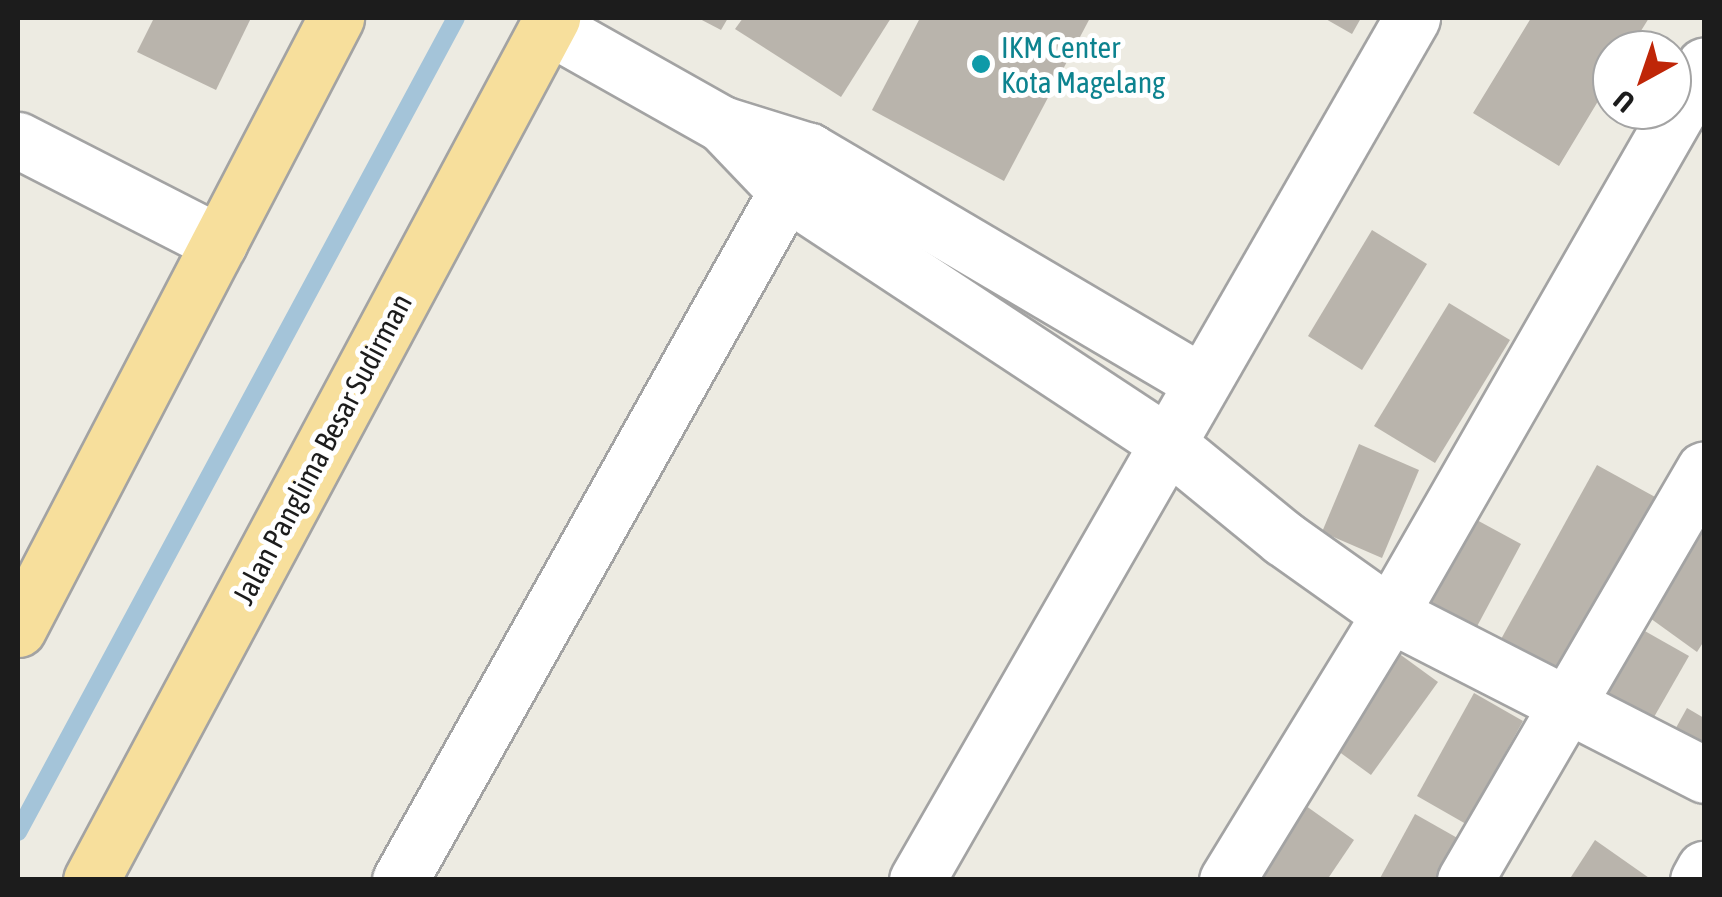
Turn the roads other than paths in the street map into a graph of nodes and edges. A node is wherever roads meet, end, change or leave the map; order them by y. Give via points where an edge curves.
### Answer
1 (336, 18) edge
2 (1412, 18) edge
3 (550, 22) edge
4 (1704, 66) edge
5 (18, 140) edge
6 (798, 172) junction
7 (218, 242) junction
8 (1200, 381) junction
9 (1168, 444) junction
10 (1704, 470) edge
11 (1390, 614) junction
12 (18, 629) edge
13 (1570, 705) junction
14 (1704, 775) edge
15 (1704, 868) edge
16 (91, 880) edge
17 (400, 880) edge
18 (918, 880) edge
19 (1226, 880) edge
20 (1464, 880) edge
21 (1698, 880) edge

1 - 7 main road
2 - 8 street
3 - 6 street
3 - 16 main road, Jalan Panglima Besar Sudirman
4 - 11 street
5 - 7 street
6 - 8 street
6 - 9 street
6 - 17 street
7 - 12 main road
8 - 9 street
9 - 11 street via 1282,538
9 - 18 street
10 - 13 street
11 - 13 street
11 - 19 street
13 - 14 street
13 - 20 street
15 - 21 street

